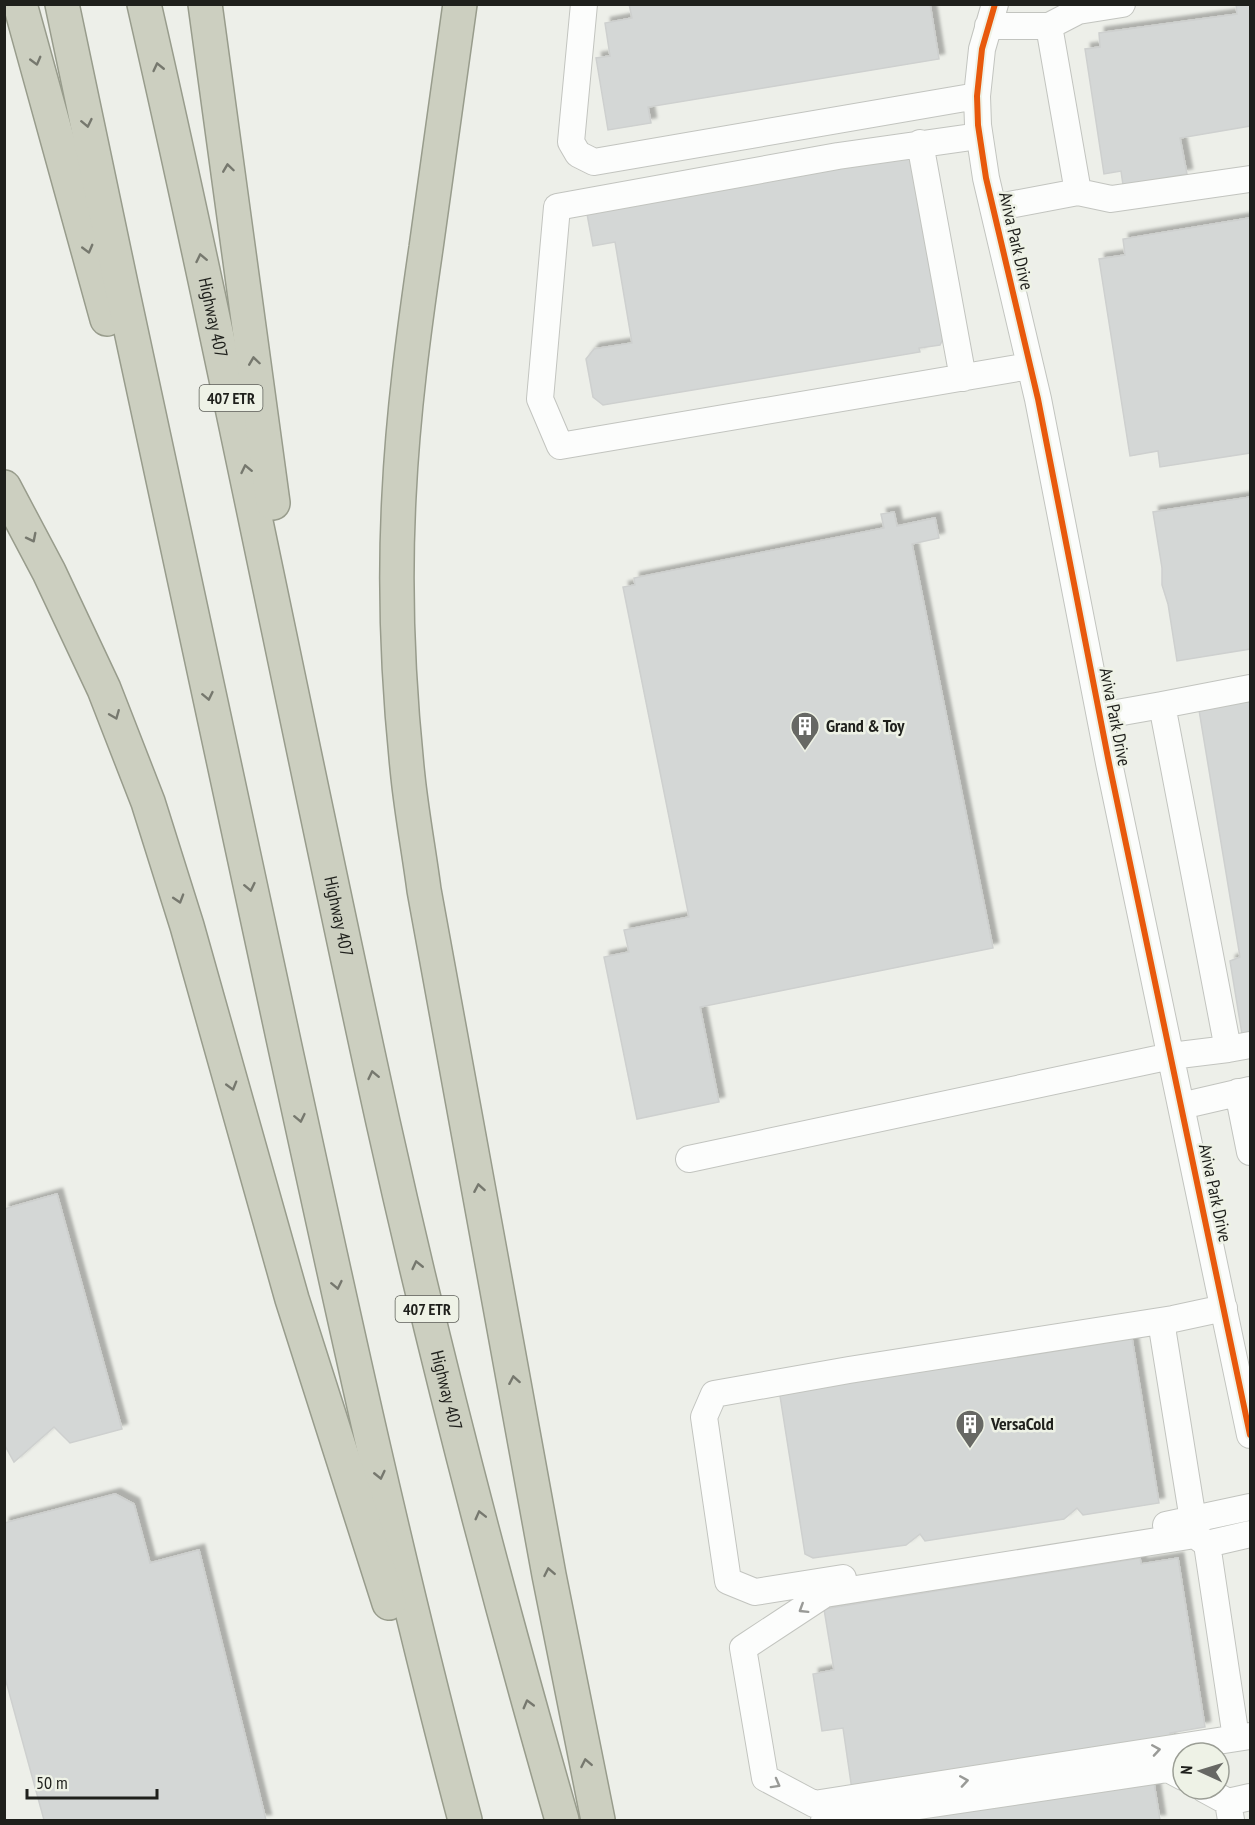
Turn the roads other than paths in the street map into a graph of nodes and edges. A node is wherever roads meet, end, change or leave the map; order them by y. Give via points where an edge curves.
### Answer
1 (20, 4) edge
2 (62, 4) edge
3 (144, 4) edge
4 (205, 4) edge
5 (460, 4) edge
6 (584, 4) edge
7 (1122, 4) edge
8 (992, 15) edge
9 (1049, 26) junction
10 (977, 96) junction
11 (979, 136) junction
12 (920, 143) junction
13 (1251, 179) edge
14 (1078, 192) junction
15 (993, 208) junction
16 (1030, 366) junction
17 (963, 378) junction
18 (4, 487) edge
19 (196, 639) junction
20 (1251, 688) edge
21 (1162, 705) junction
22 (1100, 716) junction
23 (313, 793) junction
24 (1239, 1047) edge
25 (1171, 1056) junction
26 (1244, 1091) edge
27 (1181, 1106) junction
28 (1251, 1152) edge
29 (689, 1159) dead end
30 (1224, 1308) junction
31 (1161, 1321) junction
32 (1241, 1342) edge
33 (1251, 1435) edge
34 (1251, 1507) edge
35 (1193, 1520) junction
36 (1251, 1534) edge
37 (1207, 1544) junction
38 (1243, 1737) edge
39 (1171, 1771) edge
40 (458, 1821) edge
41 (465, 1821) edge
42 (562, 1821) edge
43 (598, 1821) edge
44 (824, 1821) edge

1 -> 19 highway
2 -> 19 highway
23 -> 3 highway, Highway 407 / 407 ETR
23 -> 4 highway
43 -> 5 highway via 424,890 403,726 397,583 403,434
6 - 10 street via 571,142 578,154 594,162
7 - 9 street via 1078,11
8 - 9 street
8 - 10 street, Aviva Park Drive via 982,49
9 - 14 street
10 - 11 street, Aviva Park Drive
11 - 12 street
11 - 15 street, Aviva Park Drive
12 - 17 street
12 - 17 street via 557,207 540,399 560,446
13 - 14 street via 1112,199
14 - 15 street
15 - 16 street, Aviva Park Drive
16 - 17 street
16 - 22 street, Aviva Park Drive
18 -> 40 highway via 95,669 148,802 292,1299
19 -> 41 highway via 401,1569
20 - 21 street
21 - 22 street
21 - 24 street
22 - 25 street, Aviva Park Drive
42 -> 23 highway, Highway 407 / 407 ETR via 432,1331
24 - 25 street
25 - 27 street, Aviva Park Drive
25 - 29 street
26 - 27 street
26 - 28 street
27 - 30 street, Aviva Park Drive
30 - 31 street
30 - 32 street, Aviva Park Drive
31 - 35 street
31 - 35 street via 714,1394 704,1417 729,1581 754,1592
32 - 33 street, Aviva Park Drive
34 - 35 street
36 - 37 street
37 - 38 street
37 -> 38 street via 1195,1535 825,1594 743,1648 765,1778 814,1804
39 - 44 street

